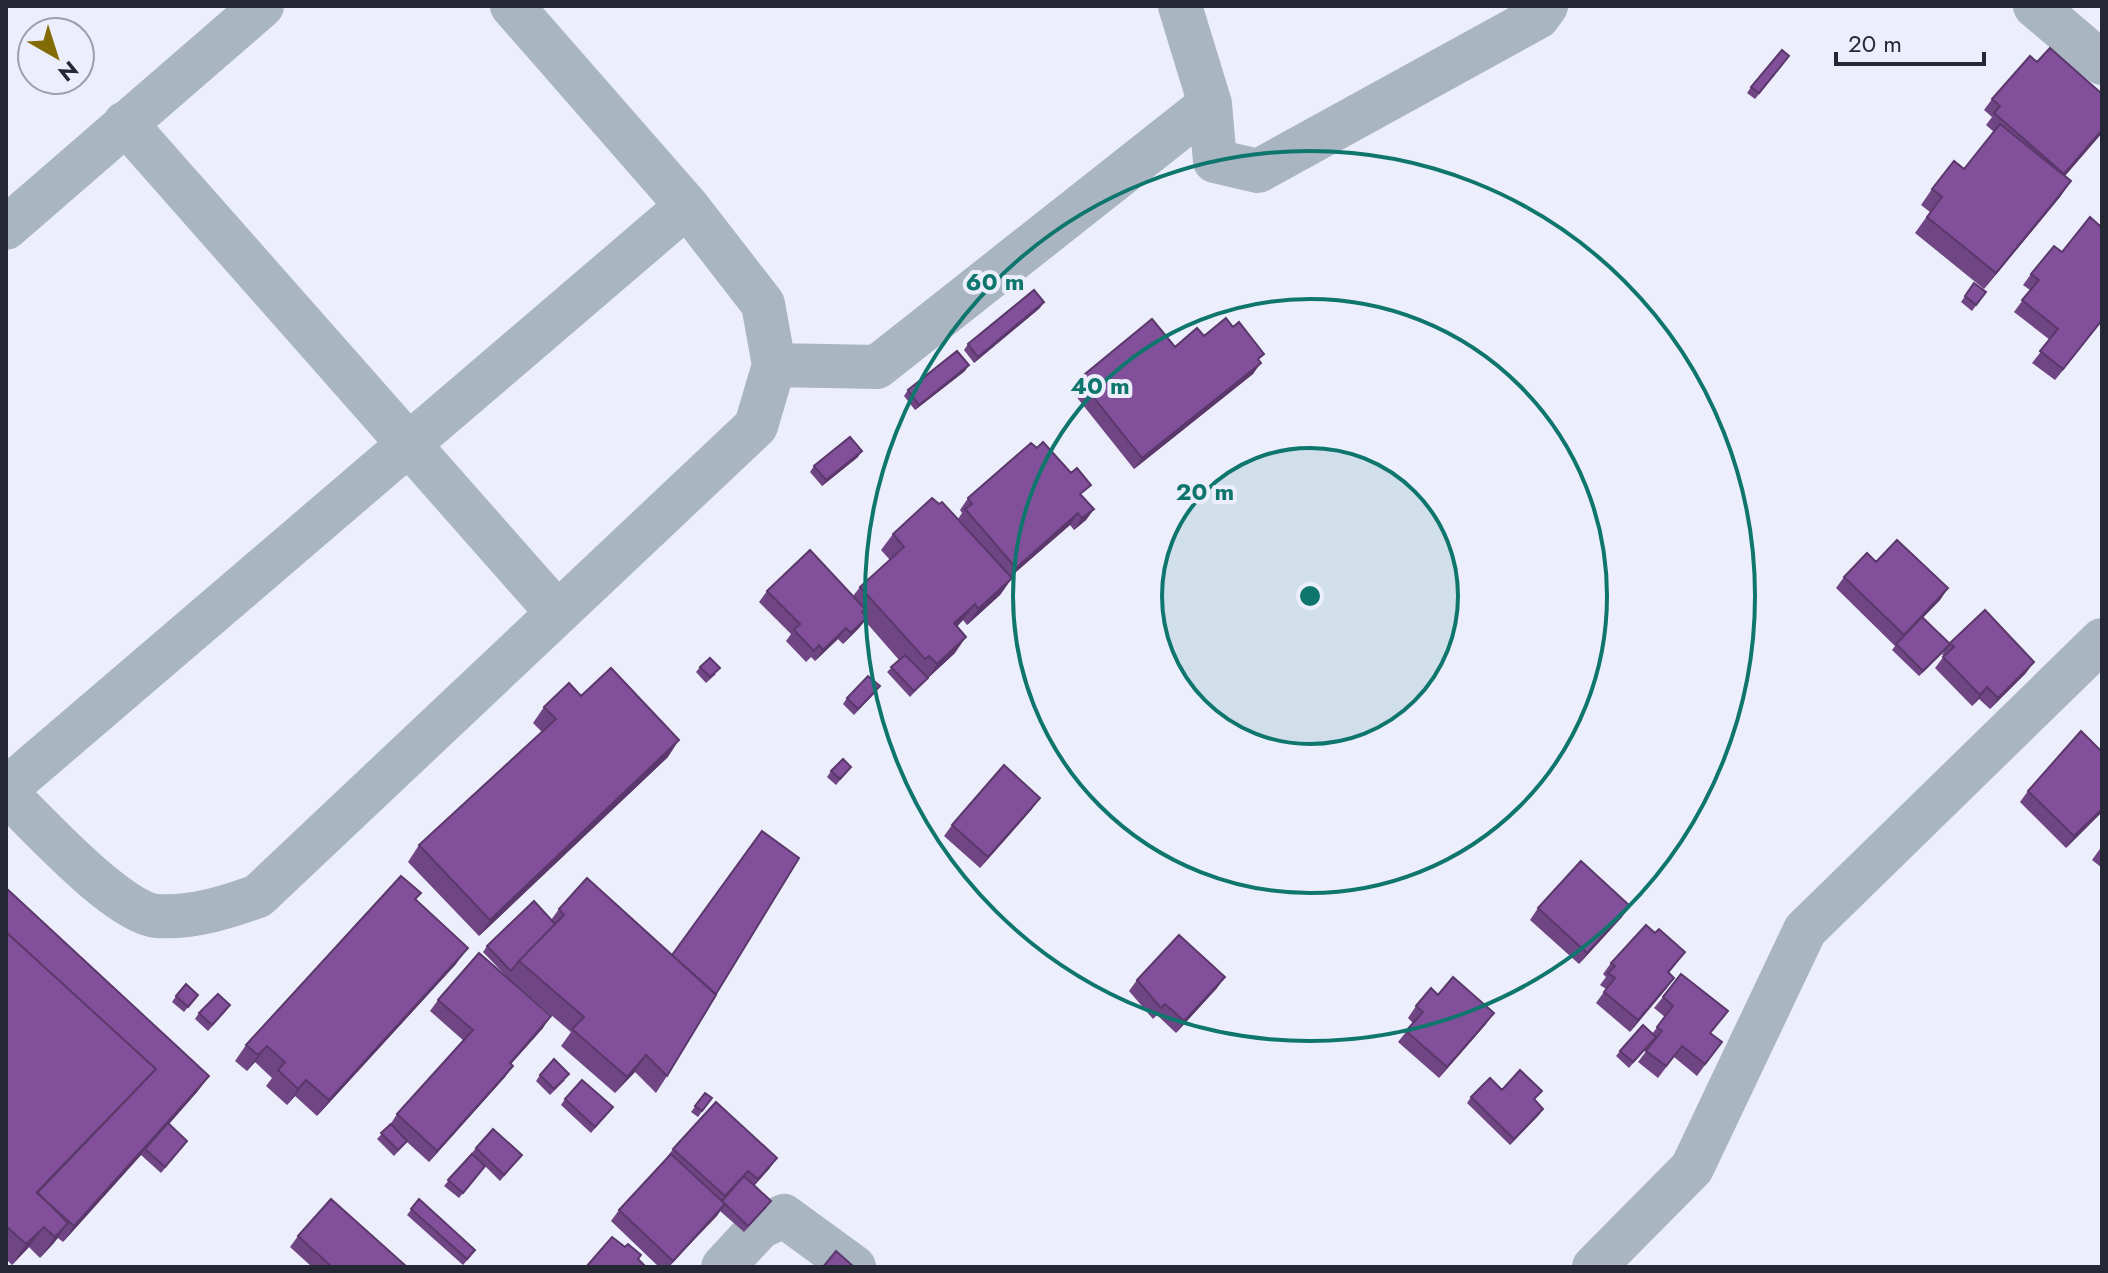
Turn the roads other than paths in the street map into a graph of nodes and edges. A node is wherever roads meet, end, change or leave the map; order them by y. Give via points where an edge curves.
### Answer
1 (262, 6) edge
2 (512, 6) edge
3 (1180, 6) edge
4 (1546, 6) edge
5 (2035, 6) edge
6 (2102, 63) edge
7 (1210, 104) junction
8 (125, 123) junction
9 (687, 206) junction
10 (6, 228) edge
11 (774, 365) junction
12 (408, 444) junction
13 (556, 611) junction
14 (2102, 640) edge
15 (6, 791) edge
16 (723, 1267) edge
17 (854, 1267) edge
18 (1594, 1267) edge

1 - 8 street
2 - 9 street
3 - 7 street
4 - 7 street via 1538,17 1258,171 1215,161
5 - 6 street
7 - 11 street via 877,367
8 - 10 street
8 - 12 street
9 - 11 street via 763,304
9 - 12 street
11 - 13 street via 756,426
12 - 13 street
12 - 15 street
13 - 15 street via 258,896 211,913 154,916 119,900
14 - 18 street via 1805,930 1692,1168
16 - 17 street via 760,1227 784,1216

